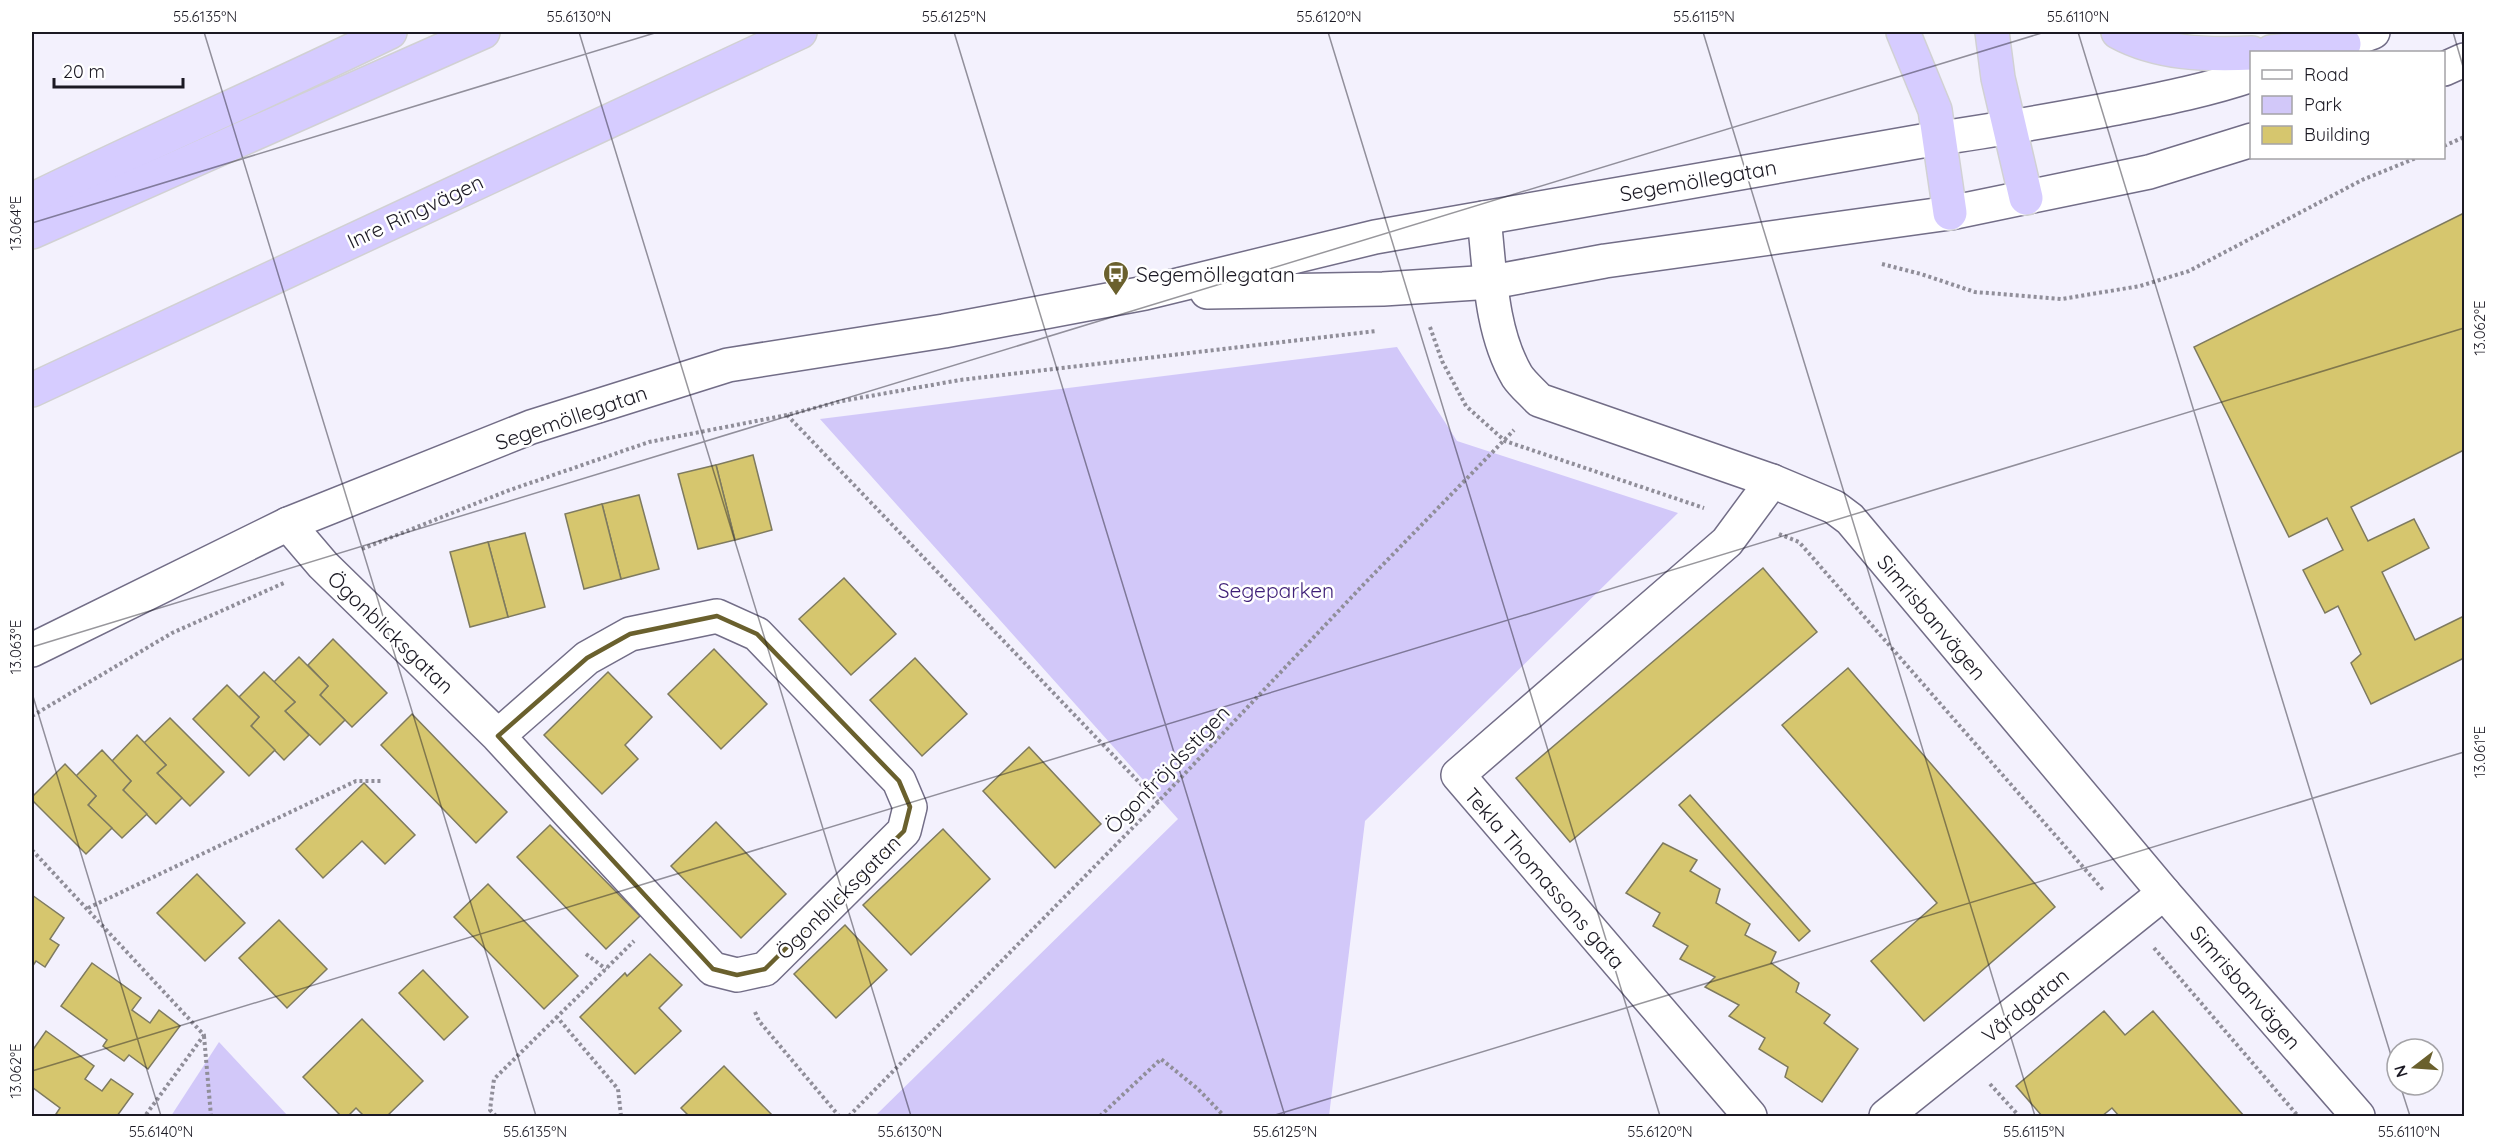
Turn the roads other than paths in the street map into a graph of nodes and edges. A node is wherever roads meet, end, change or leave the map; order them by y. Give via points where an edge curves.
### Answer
1 (390, 32) edge
2 (483, 32) edge
3 (800, 32) edge
4 (819, 32) edge
5 (1903, 32) edge
6 (1992, 32) edge
7 (2118, 32) edge
8 (2346, 43) edge
9 (2279, 51) edge
10 (2250, 53) edge
11 (2464, 60) edge
12 (725, 66) junction
13 (2445, 69) edge
14 (2250, 76) edge
15 (2010, 129) junction
16 (1939, 138) junction
17 (2250, 141) edge
18 (2026, 198) junction
19 (32, 200) edge
20 (1950, 213) junction
21 (1484, 218) junction
22 (32, 232) edge
23 (1492, 282) junction
24 (1145, 293) junction
25 (32, 390) edge
26 (1772, 481) junction
27 (288, 524) junction
28 (32, 650) edge
29 (498, 736) junction
30 (2164, 893) junction
31 (1749, 1116) edge
32 (1886, 1116) edge
33 (2358, 1116) edge

1 - 19 highway
2 - 22 highway
3 - 12 highway, Inre Ringvägen
4 - 12 highway
5 - 16 highway via 1935,110
6 - 15 highway
7 - 10 highway via 2135,41 2203,55
8 - 9 highway
11 - 13 street
12 - 25 highway, Inre Ringvägen
14 - 15 street, Segemöllegatan
15 - 16 street, Segemöllegatan
15 - 18 highway
16 - 20 highway
16 - 21 street, Segemöllegatan
17 - 18 street, Segemöllegatan via 2149,172
18 - 20 street, Segemöllegatan
20 - 23 street, Segemöllegatan via 1605,261
21 - 23 street, Simrisbanvägen
21 - 24 street, Segemöllegatan via 1375,237
23 - 24 street, Segemöllegatan via 1383,289
23 - 26 street, Simrisbanvägen via 1496,317 1507,354 1518,377 1539,400
24 - 27 street, Segemöllegatan via 898,339 728,365 531,427
26 - 30 street, Simrisbanvägen via 1834,507 1850,519
26 - 31 street, Tekla Thomassons gata via 1726,542 1458,775
27 - 28 street, Segemöllegatan
27 - 29 street, Ögonblicksgatan via 323,565
29 - 29 street, Ögonblicksgatan via 587,658 630,634 717,616 757,634 899,781 910,807 904,831 765,969 737,975 713,969
30 - 32 street, Vårdgatan
30 - 33 street, Simrisbanvägen

